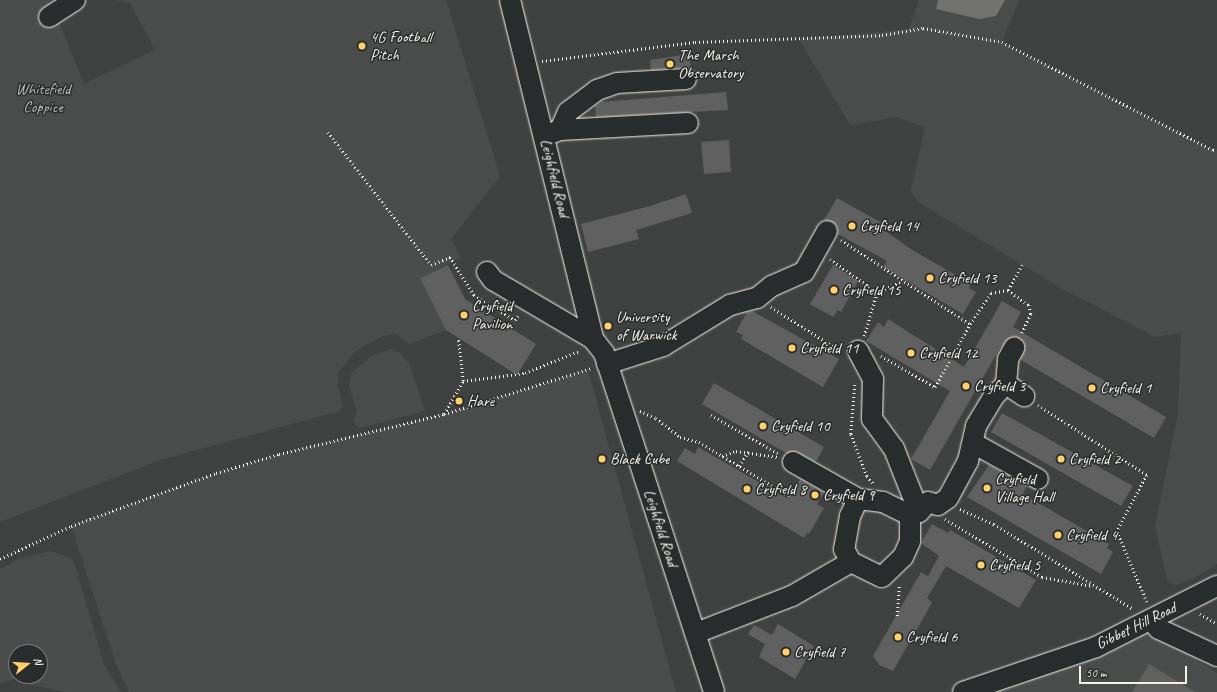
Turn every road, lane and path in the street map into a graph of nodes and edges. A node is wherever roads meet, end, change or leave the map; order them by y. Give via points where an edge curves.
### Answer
1 (75, 0) edge
2 (510, 0) edge
3 (49, 17) dead end
4 (537, 61) dead end
5 (686, 79) dead end
6 (688, 123) dead end
7 (328, 132) dead end
8 (552, 133) junction
9 (1217, 149) edge
10 (827, 231) joint
11 (817, 250) junction
12 (429, 262) dead end
13 (1022, 265) dead end
14 (487, 272) dead end
15 (900, 282) junction
16 (1008, 290) junction
17 (877, 292) junction
18 (757, 298) junction
19 (970, 324) junction
20 (458, 338) dead end
21 (1014, 348) joint
22 (857, 351) junction
23 (596, 355) junction
24 (856, 377) dead end
25 (463, 381) junction
26 (1006, 384) junction
27 (1024, 396) joint
28 (622, 409) junction
29 (444, 414) junction
30 (711, 416) dead end
31 (973, 443) junction
32 (748, 452) junction
33 (722, 456) junction
34 (791, 461) junction
35 (739, 466) junction
36 (1038, 479) dead end
37 (876, 486) dead end
38 (791, 497) dead end
39 (858, 499) junction
40 (955, 508) dead end
41 (949, 513) dead end
42 (914, 514) junction
43 (0, 559) edge
44 (852, 562) junction
45 (900, 576) dead end
46 (1093, 586) junction
47 (1217, 586) edge
48 (1132, 610) dead end
49 (1149, 611) junction
50 (897, 616) dead end
51 (696, 633) junction
52 (1217, 656) edge
53 (714, 692) edge
54 (963, 692) edge

1 - 3 street
2 - 8 street, Leighfield Road
4 - 9 path via 695,42 882,35 923,28 1002,42 1214,150
5 - 8 street via 617,83 597,90 568,112
6 - 8 street
7 - 12 path
8 - 23 street, Leighfield Road
10 - 11 street
10 - 15 path
11 - 17 path
11 - 18 street via 804,272 772,286
13 - 16 path
14 - 23 street via 493,280
15 - 17 path
15 - 19 path
16 - 19 path via 991,293
16 - 21 path via 1029,305 1031,314
17 - 22 path
18 - 22 path
18 - 23 street via 730,305 663,346
19 - 22 path via 935,387
20 - 25 path
21 - 26 street via 1008,359
22 - 42 street via 873,379 872,419 894,449
23 - 25 path via 525,373
23 - 28 street, Leighfield Road
23 - 29 path
24 - 37 path via 850,407 850,434 867,476
25 - 29 path
26 - 27 street
26 - 31 street via 994,396 976,426
27 - 49 path via 1146,475 1117,531
28 - 33 path via 644,412 680,437 699,442
28 - 51 street, Leighfield Road
29 - 43 path via 279,454 216,474 71,526
30 - 34 path
31 - 36 street
31 - 42 street via 968,461 948,498 938,505 928,502
32 - 33 path
32 - 34 path
32 - 35 path
33 - 35 path
34 - 39 street
35 - 38 path
39 - 42 street via 883,502
39 - 44 street via 850,516 844,549
40 - 46 path via 994,524
41 - 46 path via 943,518 1042,577
42 - 44 street via 910,541 896,567 882,577
44 - 51 street via 792,596
45 - 50 path
46 - 48 path
47 - 49 street, Gibbet Hill Road
49 - 52 street via 1159,629
49 - 54 street, Gibbet Hill Road via 1096,647
51 - 53 street, Leighfield Road via 696,642

